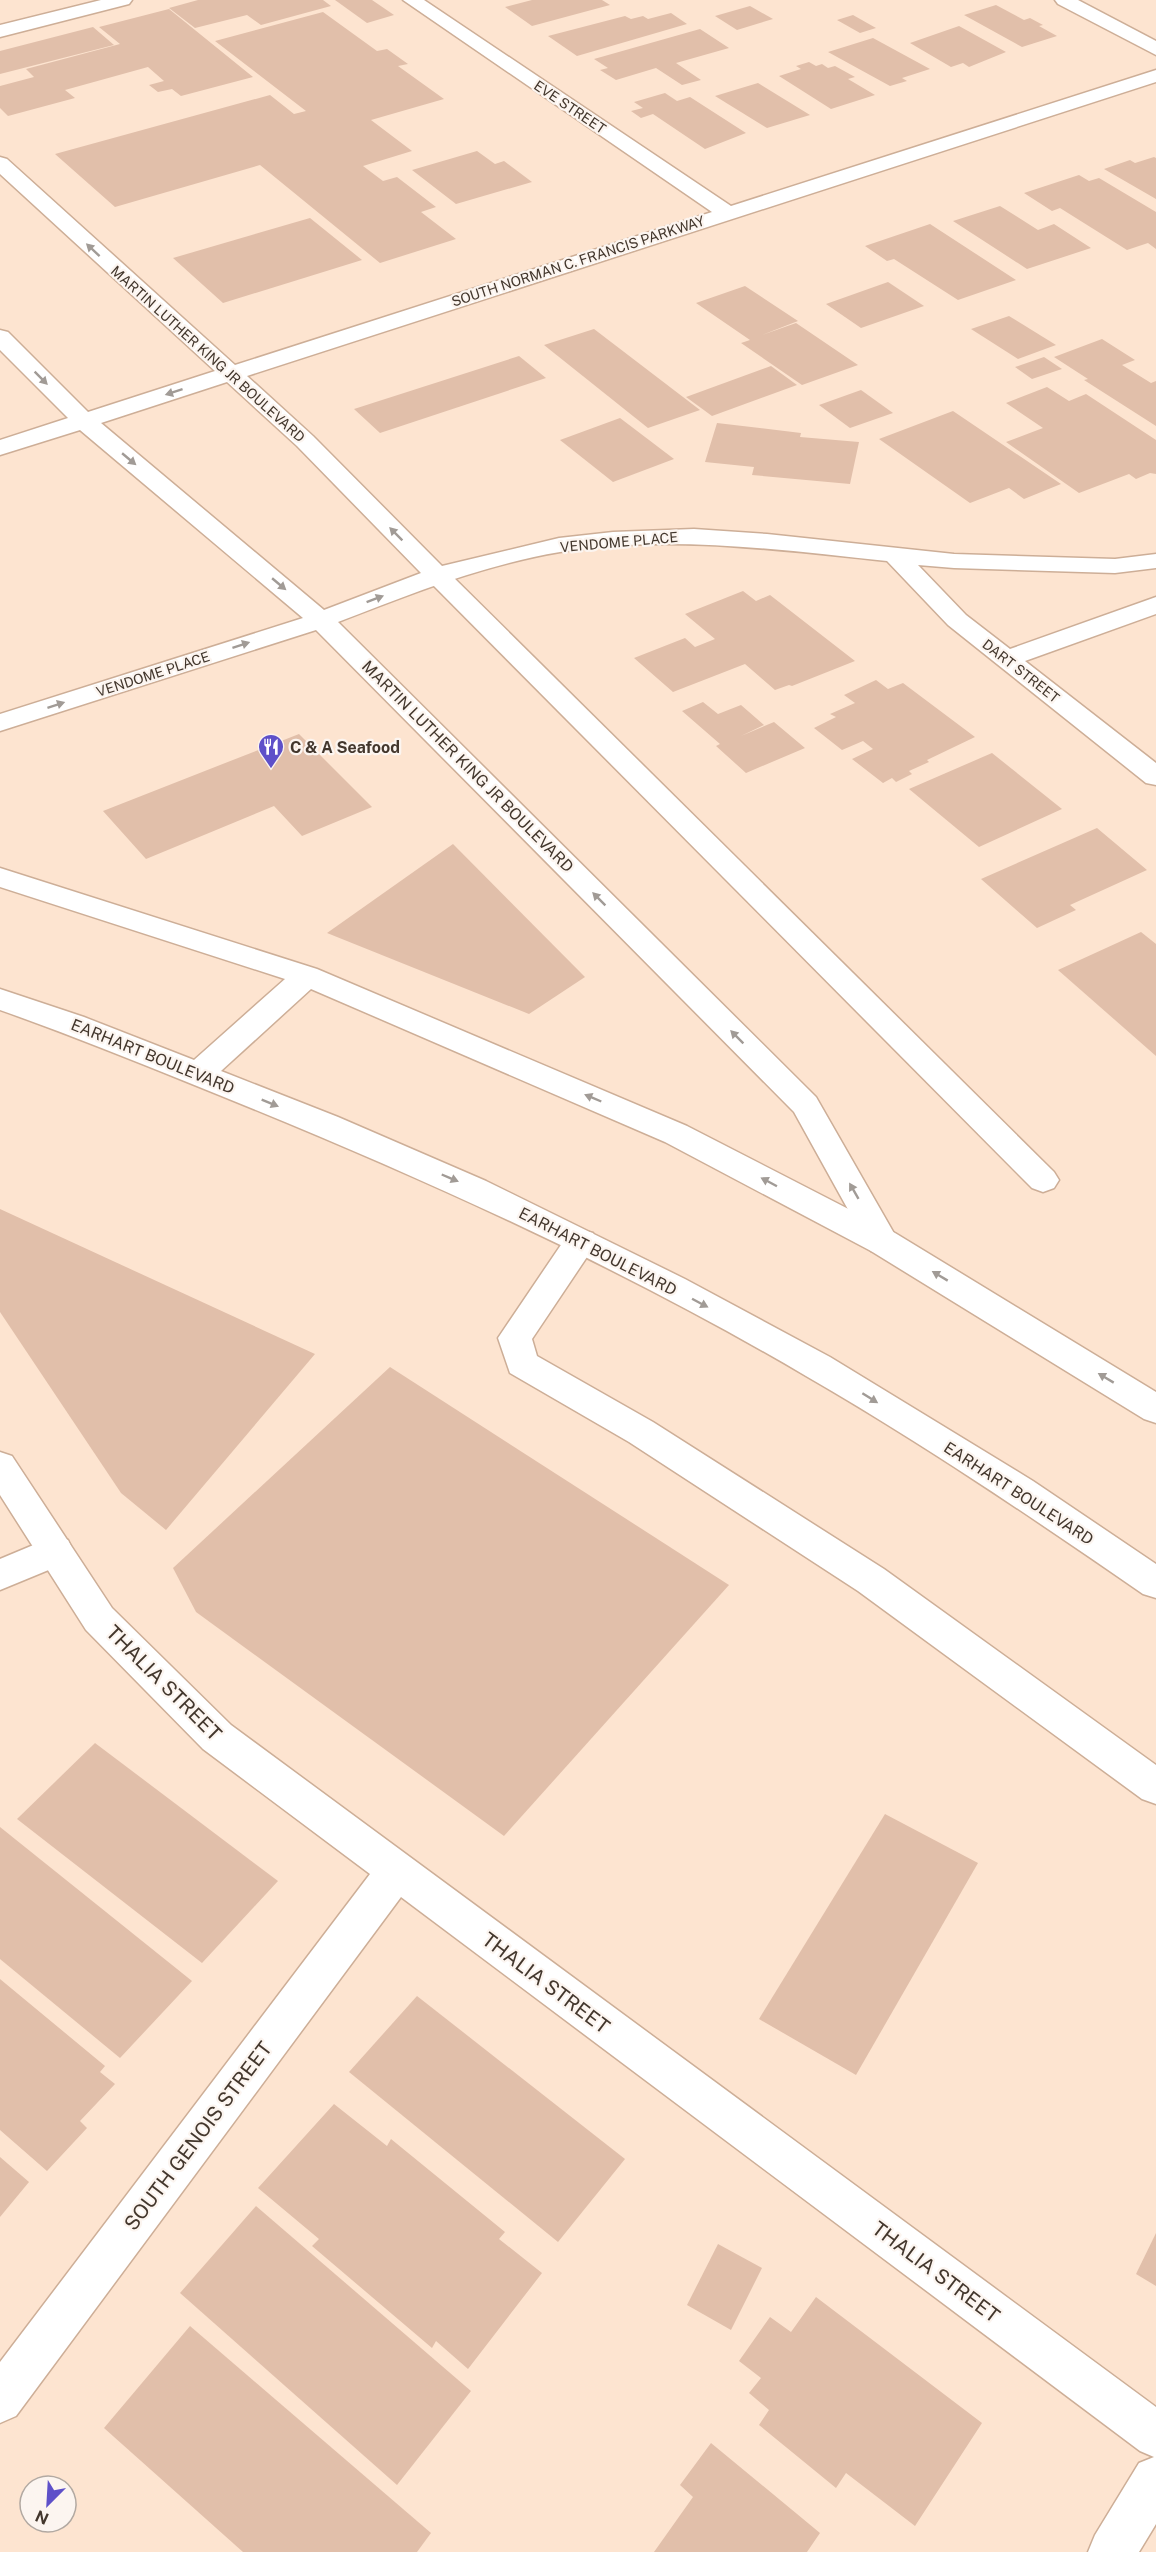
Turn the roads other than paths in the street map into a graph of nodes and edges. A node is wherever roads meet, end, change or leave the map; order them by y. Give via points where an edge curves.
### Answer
1 (123, 0) edge
2 (412, 0) edge
3 (1064, 0) edge
4 (0, 32) edge
5 (1156, 49) edge
6 (1156, 76) edge
7 (0, 163) edge
8 (727, 213) junction
9 (0, 337) edge
10 (229, 374) junction
11 (84, 421) junction
12 (0, 448) edge
13 (895, 555) junction
14 (1156, 561) edge
15 (437, 575) junction
16 (1156, 605) edge
17 (321, 620) junction
18 (1007, 660) junction
19 (0, 723) edge
20 (1156, 777) edge
21 (0, 877) edge
22 (307, 976) junction
23 (0, 999) edge
24 (198, 1074) junction
25 (1043, 1180) dead end
26 (581, 1242) junction
27 (883, 1242) junction
28 (1156, 1409) edge
29 (0, 1466) edge
30 (55, 1551) junction
31 (0, 1575) edge
32 (1156, 1583) edge
33 (1156, 1787) edge
34 (396, 1871) junction
35 (0, 2400) edge
36 (1156, 2435) edge
37 (1156, 2480) edge
38 (1112, 2552) edge

1 - 4 street
2 - 8 street, EVE STREET
3 - 5 street
6 - 8 street, SOUTH NORMAN C. FRANCIS PARKWAY
10 -> 7 street, MARTIN LUTHER KING JR BOULEVARD
8 - 10 street, SOUTH NORMAN C. FRANCIS PARKWAY
9 -> 11 street, MARTIN LUTHER KING JR BOULEVARD
10 -> 11 street, SOUTH NORMAN C. FRANCIS PARKWAY
15 -> 10 street, MARTIN LUTHER KING JR BOULEVARD via 305,441
11 - 12 street, SOUTH NORMAN C. FRANCIS PARKWAY
11 -> 17 street, MARTIN LUTHER KING JR BOULEVARD
13 - 14 street, VENDOME PLACE via 1052,566 1115,566
13 - 15 street, VENDOME PLACE via 694,536 613,539 559,545
13 - 18 street, DART STREET via 957,620
17 -> 15 street, VENDOME PLACE
15 - 25 street, MARTIN LUTHER KING JR BOULEVARD
16 - 18 street
19 -> 17 street, VENDOME PLACE
27 -> 17 street, MARTIN LUTHER KING JR BOULEVARD via 805,1105
18 - 20 street, DART STREET
21 - 22 street
22 - 24 street
27 -> 22 street via 676,1134
23 - 24 street, EARHART BOULEVARD
24 -> 26 street, EARHART BOULEVARD via 327,1125
26 -> 32 street, EARHART BOULEVARD via 818,1366 1020,1491
26 - 33 street via 515,1338 522,1364 640,1432 871,1580
28 -> 27 street
29 - 30 street, THALIA STREET
30 - 31 street
30 - 34 street, THALIA STREET via 99,1619 217,1737
34 - 35 street, SOUTH GENOIS STREET
34 - 36 street, THALIA STREET
37 - 38 street

